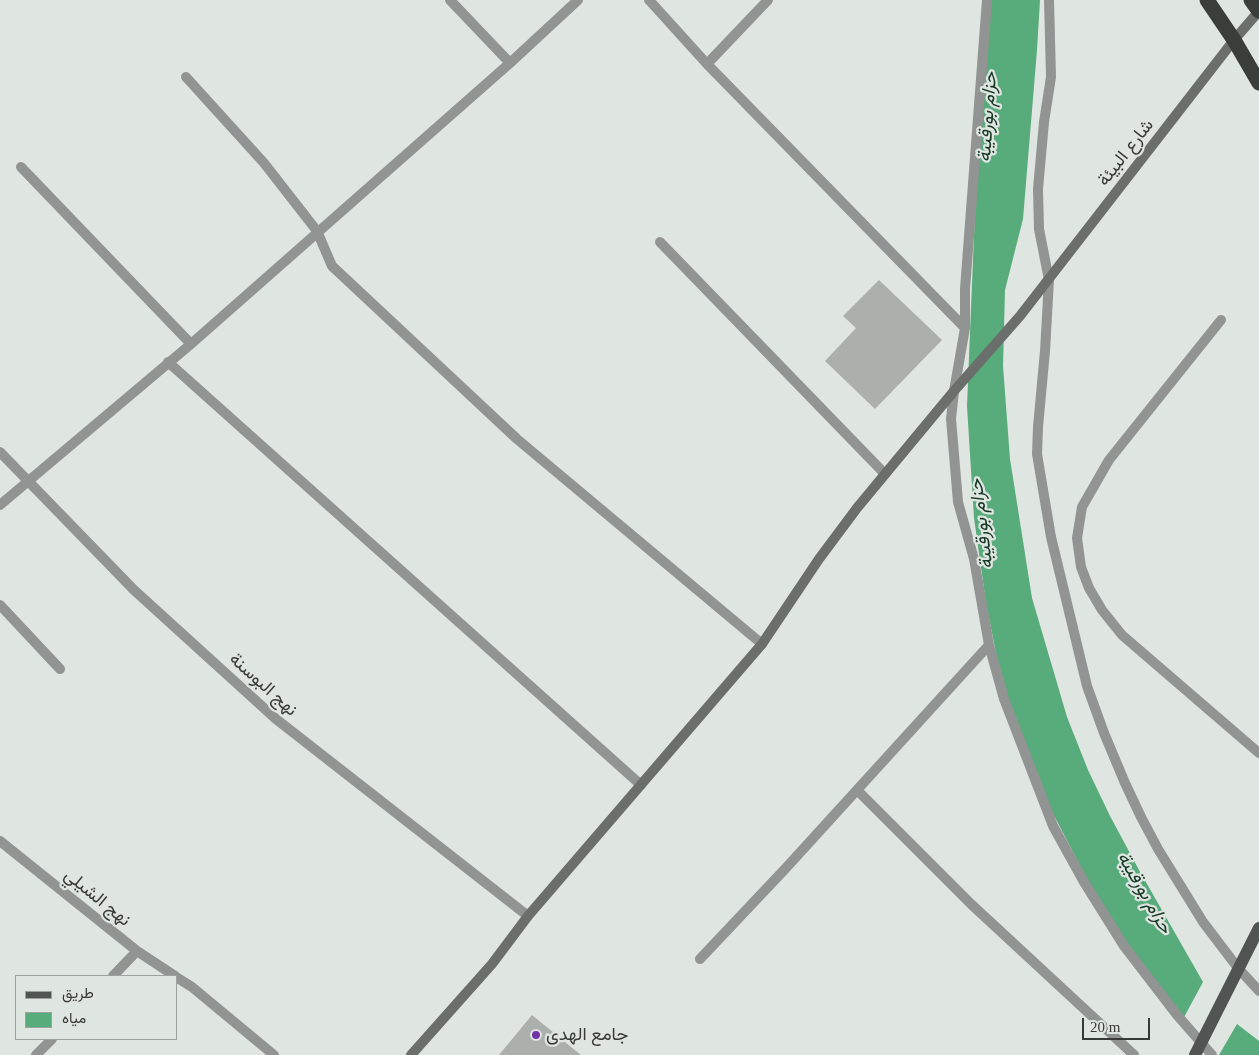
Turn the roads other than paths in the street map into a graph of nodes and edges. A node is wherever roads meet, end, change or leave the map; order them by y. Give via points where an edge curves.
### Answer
1 (450, 0) edge
2 (578, 0) edge
3 (649, 0) edge
4 (768, 0) edge
5 (987, 0) edge
6 (1050, 0) edge
7 (1207, 0) edge
8 (1251, 0) edge
9 (1259, 11) edge
10 (1234, 40) junction
11 (510, 62) junction
12 (707, 64) junction
13 (186, 77) dead end
14 (1259, 83) edge
15 (20, 167) dead end
16 (317, 231) junction
17 (660, 242) dead end
18 (1049, 280) junction
19 (1221, 320) dead end
20 (965, 328) junction
21 (190, 344) junction
22 (168, 362) junction
23 (957, 387) junction
24 (0, 452) edge
25 (886, 474) junction
26 (28, 481) junction
27 (0, 505) edge
28 (0, 606) edge
29 (762, 644) junction
30 (989, 645) junction
31 (60, 669) dead end
32 (1259, 753) edge
33 (641, 786) junction
34 (857, 790) junction
35 (0, 841) edge
36 (528, 916) junction
37 (1259, 928) edge
38 (137, 951) junction
39 (700, 959) dead end
40 (1238, 968) junction
41 (114, 975) edge
42 (174, 975) edge
43 (178, 977) edge
44 (1259, 991) edge
45 (1204, 1038) junction
46 (51, 1040) edge
47 (36, 1055) edge
48 (274, 1055) edge
49 (411, 1055) edge
50 (1134, 1055) edge
51 (1195, 1055) edge
52 (1212, 1055) edge

1 - 11 street
2 - 11 street
3 - 12 street
4 - 12 street
5 - 20 street via 965,289
6 - 18 street via 1051,77 1038,189 1039,229
7 - 10 highway
8 - 9 highway
9 - 10 street, شارع البيئة
10 - 14 highway
10 - 18 street, شارع البيئة
11 - 16 street
12 - 20 street
13 - 16 street via 264,163
15 - 21 street
16 - 21 street
16 - 29 street via 332,266 517,439
17 - 25 street
18 - 23 street, شارع البيئة
18 - 40 street via 1038,454 1051,537 1087,686 1104,733 1158,849 1203,922
19 - 32 street via 1109,460 1082,507 1077,538 1081,567 1089,588 1122,635
20 - 23 street
21 - 22 street
22 - 26 street
22 - 33 street
23 - 25 street, شارع البيئة
23 - 30 street via 951,419 958,502 974,559
24 - 26 street, نهج البوسنة
25 - 29 street, شارع البيئة via 819,559
26 - 27 street
26 - 36 street, نهج البوسنة via 134,590 276,719
28 - 31 street
29 - 33 street, شارع البيئة
30 - 34 street
30 - 45 street via 1004,699 1053,826 1124,946 1177,1015
33 - 36 street, شارع البيئة
34 - 39 street
34 - 50 street via 971,904
35 - 38 street, نهج الشيلي
36 - 49 street, شارع البيئة via 492,964
37 - 40 main road
38 - 41 street
38 - 42 street, نهج الشيلي
40 - 44 street
40 - 45 main road
43 - 48 street, نهج الشيلي
45 - 51 main road
45 - 52 street
46 - 47 street

